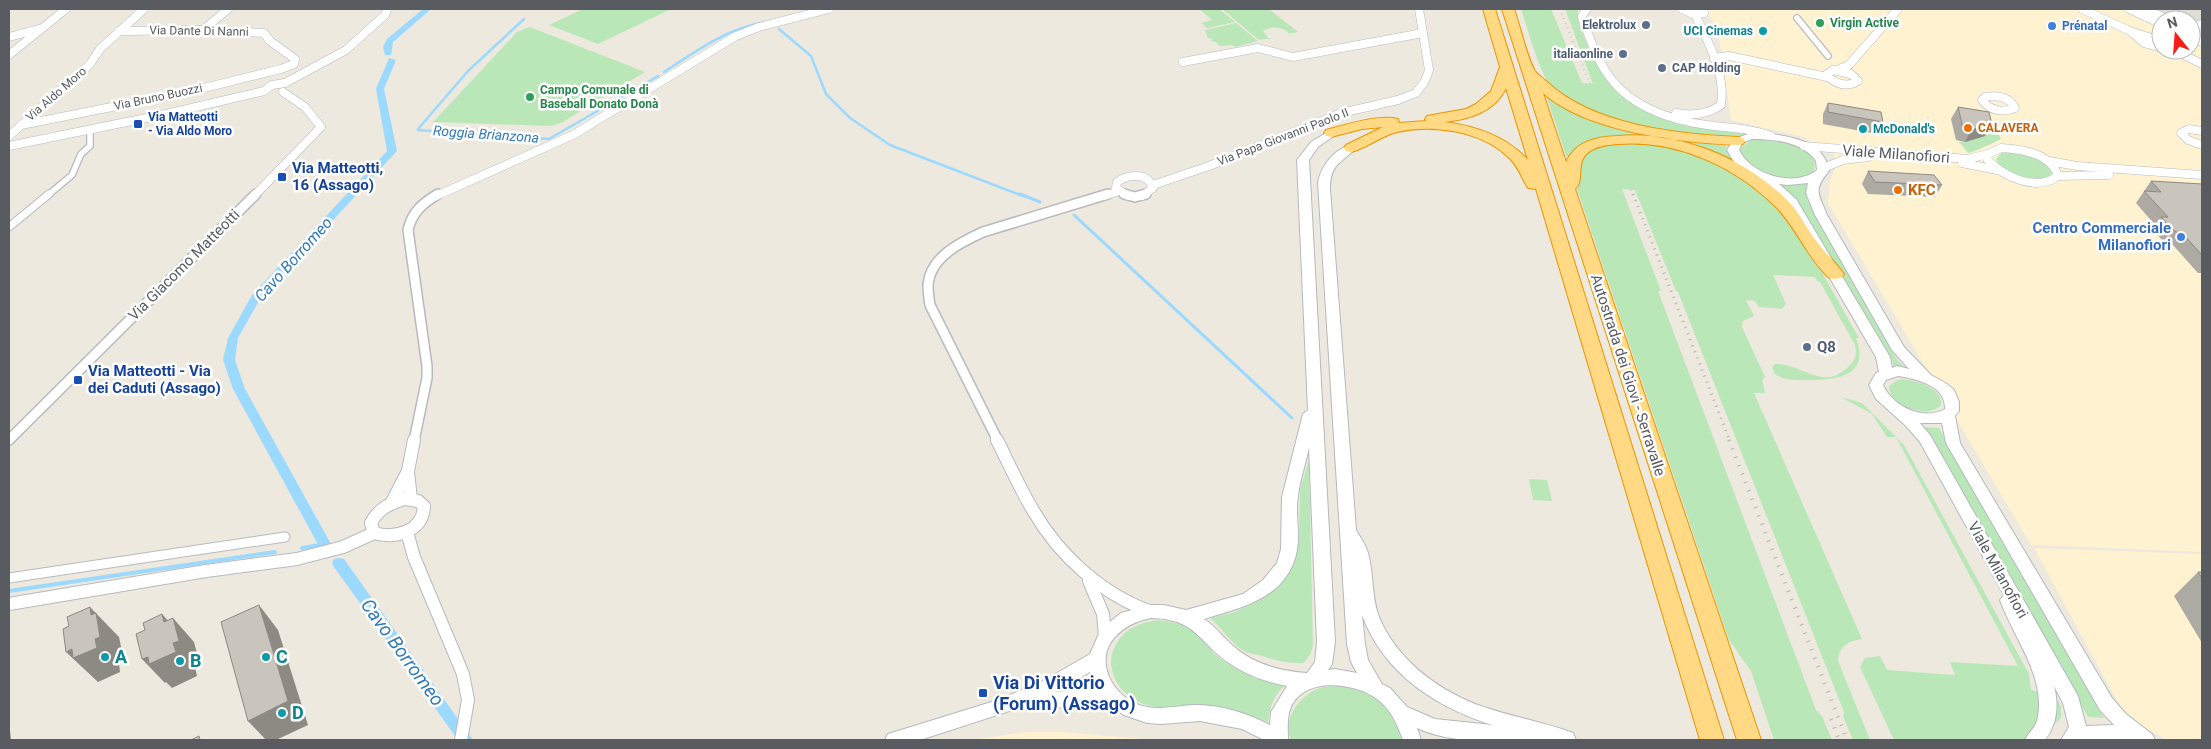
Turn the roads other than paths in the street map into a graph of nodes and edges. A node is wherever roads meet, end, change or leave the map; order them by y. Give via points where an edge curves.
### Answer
1 (66, 9) edge
2 (144, 9) edge
3 (228, 9) edge
4 (387, 9) edge
5 (829, 9) edge
6 (1419, 9) edge
7 (1489, 9) edge
8 (1508, 9) edge
9 (1587, 9) edge
10 (1680, 9) edge
11 (1703, 9) edge
12 (1898, 9) edge
13 (2082, 9) edge
14 (2129, 9) edge
15 (2134, 9) edge
16 (1695, 14) junction
17 (1797, 18) dead end
18 (2151, 18) edge
19 (2151, 19) edge
20 (42, 28) junction
21 (203, 30) junction
22 (119, 31) junction
23 (2130, 31) junction
24 (1423, 33) junction
25 (9, 37) edge
26 (2151, 38) joint
27 (1706, 41) junction
28 (2142, 41) junction
29 (2151, 44) edge
30 (9, 55) edge
31 (1728, 56) junction
32 (1828, 56) dead end
33 (1714, 58) junction
34 (1183, 62) dead end
35 (1748, 62) junction
36 (294, 64) joint
37 (1850, 65) junction
38 (1507, 66) junction
39 (1838, 70) junction
40 (1529, 72) junction
41 (1827, 74) junction
42 (1855, 75) junction
43 (284, 88) junction
44 (1639, 103) junction
45 (21, 125) junction
46 (90, 129) junction
47 (2202, 131) edge
48 (1331, 133) joint
49 (9, 136) edge
50 (1771, 136) junction
51 (1738, 141) junction
52 (2202, 145) edge
53 (9, 146) edge
54 (1804, 146) junction
55 (1351, 148) joint
56 (1988, 154) junction
57 (2048, 161) junction
58 (1997, 170) junction
59 (1819, 173) junction
60 (2202, 175) edge
61 (2058, 176) junction
62 (1765, 177) junction
63 (2202, 182) edge
64 (1153, 185) junction
65 (1118, 191) junction
66 (1571, 202) junction
67 (9, 227) edge
68 (1835, 274) junction
69 (1583, 314) junction
70 (1886, 373) junction
71 (1926, 378) junction
72 (1314, 399) junction
73 (1896, 409) junction
74 (1948, 415) junction
75 (9, 440) edge
76 (408, 471) junction
77 (411, 499) junction
78 (392, 502) junction
79 (1347, 524) junction
80 (407, 532) junction
81 (374, 533) junction
82 (285, 537) dead end
83 (2002, 577) junction
84 (9, 578) edge
85 (1088, 578) junction
86 (9, 604) edge
87 (1149, 611) junction
88 (1186, 617) junction
89 (1105, 636) junction
90 (1097, 658) junction
91 (1311, 680) junction
92 (1374, 686) junction
93 (1114, 699) junction
94 (1017, 703) junction
95 (1403, 713) junction
96 (461, 740) edge
97 (894, 740) edge
98 (1278, 740) edge
99 (1412, 740) edge
100 (1572, 740) edge
101 (1712, 740) edge
102 (1749, 740) edge
103 (2034, 740) edge
104 (2071, 740) edge
105 (2137, 740) edge
106 (2146, 740) edge

1 - 20 street
2 - 22 street, Via Aldo Moro
3 - 21 street
4 - 43 street via 385,15 346,50
5 - 76 street via 736,36 573,135 469,179 420,205 408,221 408,230 428,366
6 - 24 street, Via Papa Giovanni Paolo II
7 - 38 highway, Autostrada dei Giovi - Serravalle
8 - 40 highway, Autostrada dei Giovi - Serravalle
9 - 44 street via 1582,16 1583,21 1604,69 1617,86
10 - 16 street
11 - 16 street via 1704,13
12 - 37 street
13 - 23 street
14 - 19 street
15 - 18 street
16 - 27 street
17 - 32 street
20 - 25 street
20 - 30 street
21 - 22 street, Via Dante Di Nanni
21 - 36 street, Via Dante Di Nanni via 264,33 295,60
22 - 45 street, Via Aldo Moro via 90,64
23 - 26 street
23 - 28 street
24 - 34 street via 1292,57 1258,48
24 - 64 street, Via Papa Giovanni Paolo II via 1428,70 1426,81 1416,93 1341,113
26 - 28 street
27 - 31 street
27 - 33 street
28 - 29 street
31 - 33 street
31 - 35 street
33 - 35 street
33 - 44 street via 1721,77 1723,97 1715,110 1693,115
35 - 41 street
36 - 45 street, Via Bruno Buozzi via 192,91
37 - 39 street
37 - 42 street
38 - 48 highway via 1501,88 1485,106 1474,111 1440,118 1362,125
38 - 69 highway, Autostrada dei Giovi - Serravalle
39 - 41 street
39 - 42 street
40 - 51 highway via 1558,99 1588,114 1665,132
40 - 66 highway, Autostrada dei Giovi - Serravalle
41 - 42 street via 1838,83 1852,85 1858,81
43 - 46 street via 272,94 264,91
43 - 75 street, Via Giacomo Matteotti via 318,121 321,127 318,132
44 - 50 street via 1690,122 1760,131
45 - 49 street, Via Aldo Moro
46 - 53 street
46 - 67 street via 90,146 81,154 72,175
47 - 52 street via 2181,133 2188,140
48 - 72 main road via 1315,142 1303,160
50 - 51 main road, Viale Milanofiori via 1751,136
50 - 54 main road, Viale Milanofiori
51 - 62 main road, Viale Milanofiori via 1733,150 1737,160
54 - 56 street, Viale Milanofiori via 1968,159
54 - 59 main road, Viale Milanofiori via 1818,157
55 - 69 highway via 1388,130 1427,125 1469,131 1507,149 1522,161 1530,173 1549,236
55 - 79 main road via 1331,162 1324,183
56 - 57 street, Viale Milanofiori via 2001,148 2016,149
56 - 58 street via 1987,159
57 - 60 street, Viale Milanofiori
57 - 61 street via 2058,171
58 - 59 street, Viale Milanofiori via 1971,164 1863,157 1843,160
58 - 61 street, Viale Milanofiori via 2016,179 2037,183 2051,181
59 - 62 main road, Viale Milanofiori via 1793,182
59 - 71 main road via 1812,193 1821,215 1899,350
61 - 63 street, Viale Milanofiori via 2085,174
62 - 68 main road, Viale Milanofiori via 1790,200
64 - 65 street, Via Papa Giovanni Paolo II via 1150,192 1141,196 1128,196
64 - 65 street via 1144,177 1130,176 1117,182
65 - 85 street via 970,237 943,256 928,283 930,305 1034,513
66 - 68 highway via 1571,165 1573,158 1586,147 1602,141 1629,138 1687,148 1723,162 1779,200 1795,219 1806,240
66 - 102 highway, Autostrada dei Giovi - Serravalle
68 - 70 main road, Viale Milanofiori via 1883,357
69 - 101 highway, Autostrada dei Giovi - Serravalle
70 - 71 main road via 1897,371
70 - 73 main road, Viale Milanofiori via 1878,378 1878,392
71 - 74 main road, Viale Milanofiori via 1944,389 1950,397 1953,404
72 - 88 main road via 1290,497 1289,549 1284,565 1269,585 1248,599
72 - 91 main road via 1326,642 1323,664
73 - 74 main road via 1931,419
73 - 83 main road, Viale Milanofiori via 1925,439
74 - 106 main road, Viale Milanofiori via 1954,443 2106,704 2120,720
76 - 77 street
76 - 78 street
77 - 78 street
77 - 80 street via 423,504 425,515
78 - 81 street via 373,517 371,529
79 - 92 main road via 1356,644 1360,662
79 - 100 main road via 1360,553 1364,592 1373,622 1408,671 1433,692 1470,710
80 - 81 street via 388,537
80 - 96 street via 414,557 462,674 468,708
81 - 86 street via 343,547 304,558
82 - 84 street
83 - 103 main road via 2013,617 2038,662 2047,697 2046,722
83 - 104 main road, Viale Milanofiori via 2072,702 2078,729
85 - 87 street via 1132,606
85 - 89 street via 1102,605
87 - 88 main road
87 - 89 main road via 1125,619
88 - 91 main road via 1201,626 1227,653 1256,670 1284,679
89 - 90 main road
90 - 93 main road via 1100,678
90 - 94 main road via 1060,682
91 - 92 main road via 1340,676
91 - 98 main road via 1286,700 1278,721
92 - 95 main road
93 - 94 main road via 1097,697
93 - 98 main road via 1132,711 1155,716 1200,713 1234,719 1265,730
94 - 97 main road
95 - 99 main road
95 - 100 main road via 1433,727 1456,731
104 - 105 main road via 2082,734 2100,732

